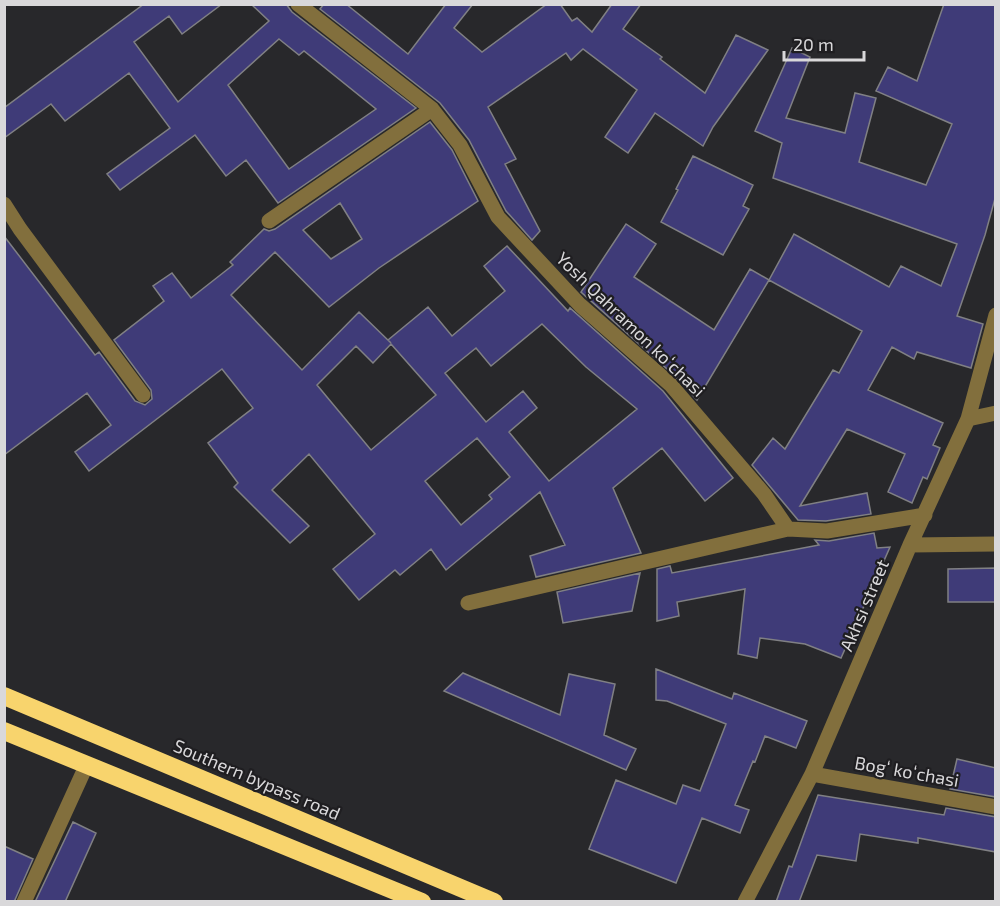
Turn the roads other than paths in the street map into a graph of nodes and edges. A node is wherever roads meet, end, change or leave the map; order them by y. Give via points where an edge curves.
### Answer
1 (298, 4) edge
2 (432, 109) junction
3 (4, 204) edge
4 (269, 221) dead end
5 (996, 315) edge
6 (143, 395) dead end
7 (996, 413) edge
8 (968, 419) junction
9 (925, 515) junction
10 (788, 529) junction
11 (996, 544) edge
12 (910, 545) junction
13 (468, 603) dead end
14 (4, 696) edge
15 (4, 731) edge
16 (87, 764) junction
17 (812, 774) junction
18 (996, 807) edge
19 (418, 901) edge
20 (24, 902) edge
21 (494, 902) edge
22 (744, 902) edge

1 - 2 street, Yosh Qahramon koʻchasi
2 - 4 street
2 - 10 street, Yosh Qahramon koʻchasi via 460,145 498,217 580,305 670,384 764,494
3 - 6 street
5 - 8 street, Akhsi street
7 - 8 street
8 - 9 street, Akhsi street
9 - 10 street via 827,531
9 - 12 street, Akhsi street
10 - 13 street
11 - 12 street
12 - 17 street, Akhsi street
14 - 21 highway, Southern bypass road
15 - 16 highway
16 - 19 highway
16 - 20 street
17 - 18 street, Bogʻ koʻchasi
17 - 22 street, Akhsi street

